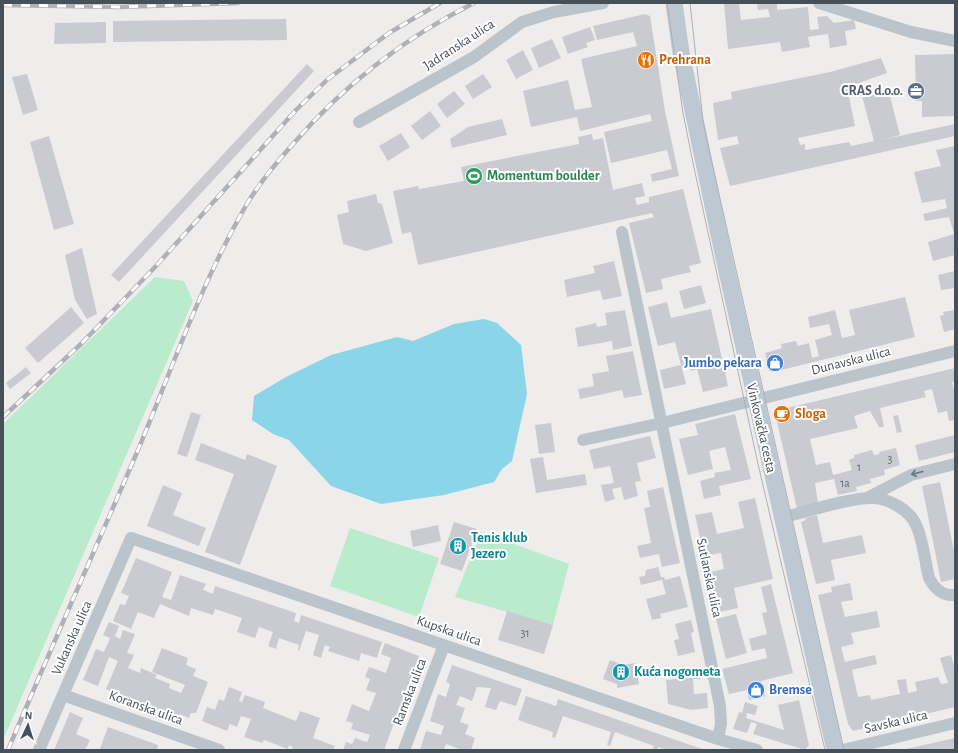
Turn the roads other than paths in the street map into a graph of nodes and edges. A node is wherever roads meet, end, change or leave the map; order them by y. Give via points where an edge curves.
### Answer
1 (603, 3) edge
2 (674, 3) edge
3 (686, 3) edge
4 (819, 3) edge
5 (955, 41) edge
6 (693, 106) junction
7 (360, 122) dead end
8 (622, 232) dead end
9 (955, 351) edge
10 (755, 400) junction
11 (662, 423) junction
12 (583, 440) dead end
13 (955, 464) edge
14 (897, 481) junction
15 (866, 498) junction
16 (899, 508) junction
17 (782, 518) junction
18 (131, 538) joint
19 (954, 595) edge
20 (444, 645) junction
21 (63, 694) junction
22 (955, 723) edge
23 (718, 739) junction
24 (39, 750) edge
25 (219, 750) edge
26 (404, 750) edge
27 (758, 750) edge
28 (835, 750) edge
29 (843, 750) edge

1 - 7 street, Jadranska ulica via 554,12 522,22 474,57
2 - 6 main road, Vinkovačka cesta via 681,53
3 - 6 main road, Vinkovačka cesta
4 - 5 street via 911,32
6 - 10 main road, Vinkovačka cesta
8 - 11 street, Sutlanska ulica
9 - 10 street, Dunavska ulica
10 - 11 street
10 - 17 main road, Vinkovačka cesta
11 - 12 street
11 - 23 street, Sutlanska ulica via 720,706 721,724
13 -> 14 street
14 - 15 street
14 - 16 street via 896,498
15 - 16 street via 884,500
15 - 17 street
16 - 19 street via 911,517 916,525 933,585 938,591
17 - 28 main road, Vinkovačka cesta
18 - 20 street, Kupska ulica
18 - 21 street, Vukanska ulica
20 - 23 street, Kupska ulica
20 - 26 street, Ramska ulica
21 - 24 street, Vukanska ulica
21 - 25 street, Koranska ulica
22 - 29 street, Savska ulica
23 - 27 street, Kupska ulica

